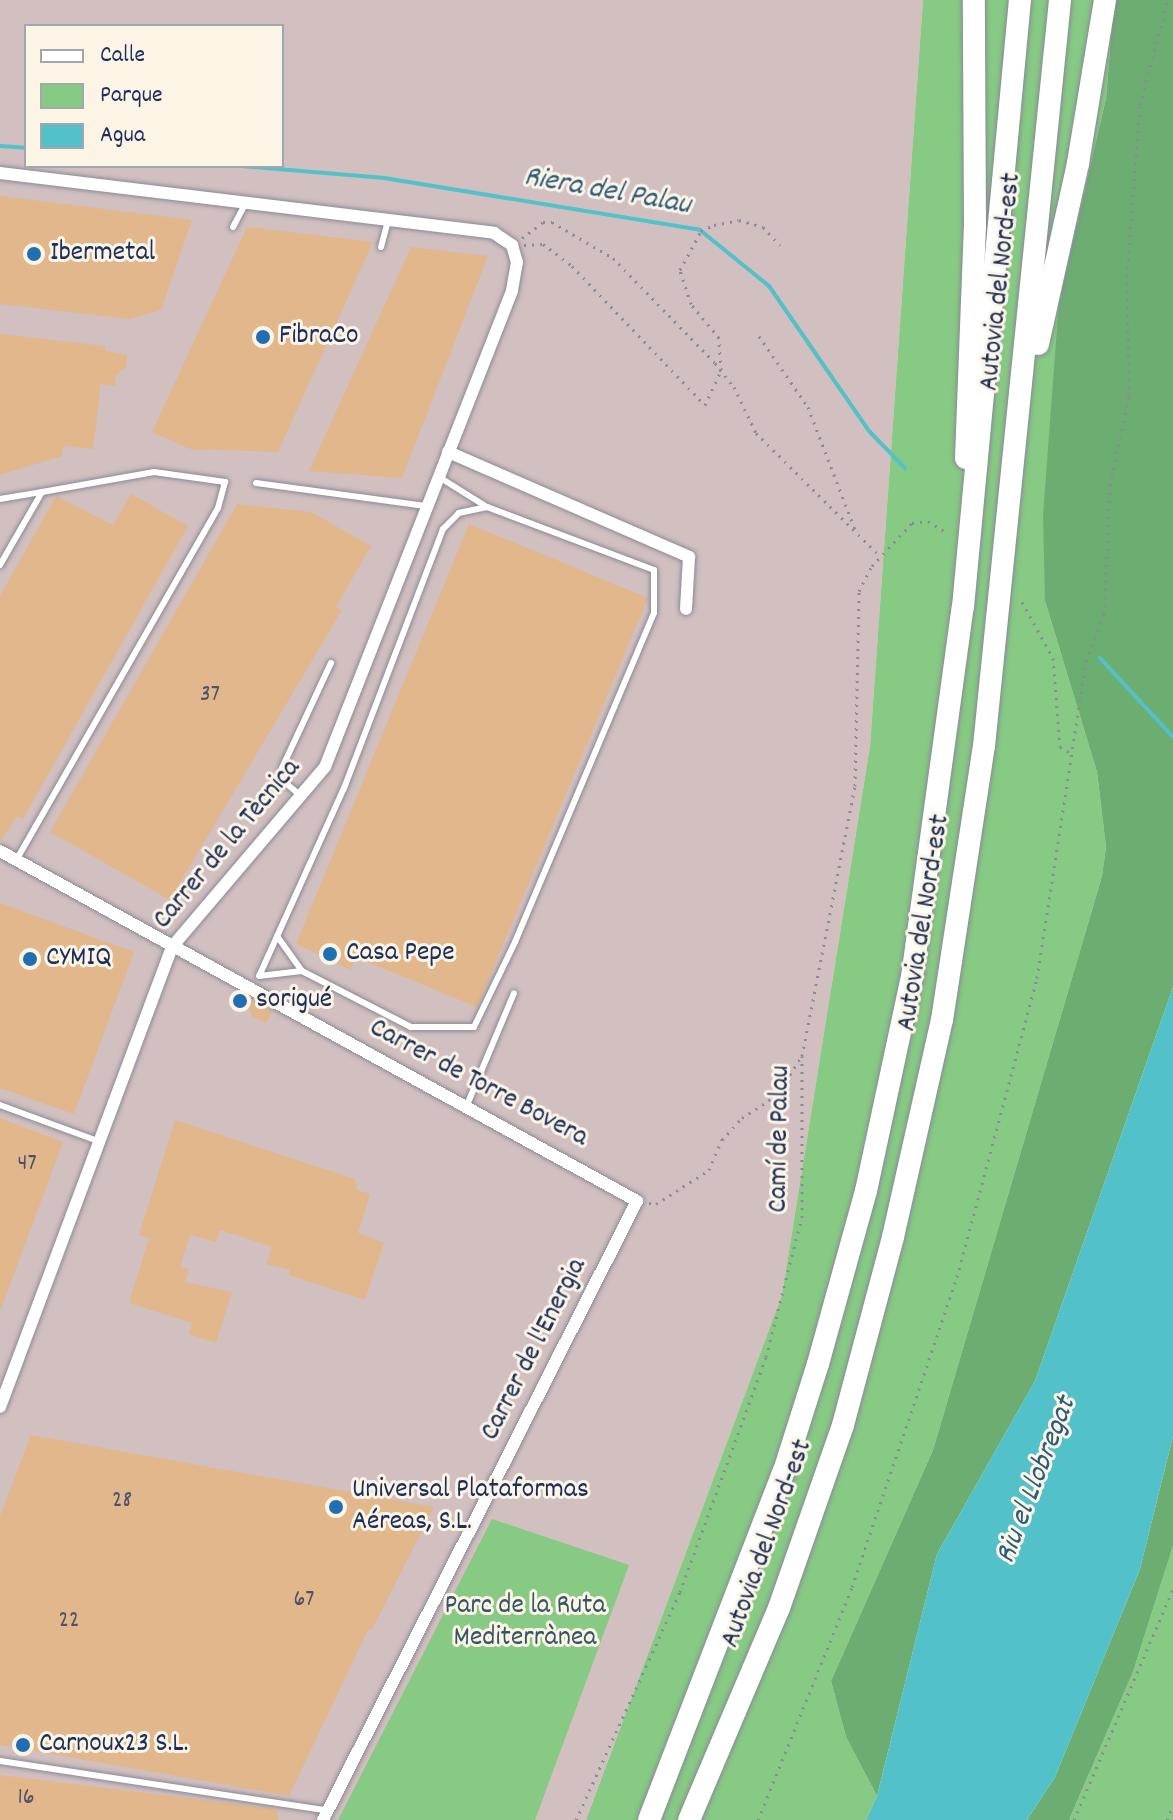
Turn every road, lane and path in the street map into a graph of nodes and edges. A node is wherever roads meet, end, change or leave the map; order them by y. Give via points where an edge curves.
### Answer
1 (974, 0) edge
2 (1020, 0) edge
3 (1060, 0) edge
4 (1105, 0) edge
5 (1168, 0) edge
6 (0, 173) edge
7 (246, 203) junction
8 (388, 220) junction
9 (233, 227) dead end
10 (512, 245) junction
11 (780, 245) dead end
12 (381, 247) dead end
13 (759, 336) dead end
14 (721, 370) junction
15 (1017, 439) junction
16 (448, 452) junction
17 (438, 477) junction
18 (256, 483) dead end
19 (42, 492) junction
20 (0, 499) edge
21 (427, 506) junction
22 (487, 507) junction
23 (944, 531) dead end
24 (856, 533) junction
25 (881, 557) junction
26 (0, 565) edge
27 (1022, 602) dead end
28 (963, 607) junction
29 (686, 609) dead end
30 (331, 663) dead end
31 (1071, 753) junction
32 (300, 795) junction
33 (0, 851) edge
34 (16, 860) junction
35 (277, 936) junction
36 (172, 947) junction
37 (302, 971) junction
38 (259, 976) junction
39 (252, 990) junction
40 (514, 993) dead end
41 (802, 1056) junction
42 (0, 1105) edge
43 (467, 1105) junction
44 (99, 1141) junction
45 (637, 1201) junction
46 (0, 1407) edge
47 (1173, 1589) edge
48 (0, 1761) edge
49 (1173, 1806) edge
50 (324, 1815) edge
51 (576, 1820) edge
52 (649, 1820) edge
53 (689, 1820) edge
54 (758, 1820) edge
55 (1074, 1820) edge
56 (1167, 1820) edge

1 - 28 highway via 975,227
2 - 28 highway, Autovia del Nord-est
3 - 15 highway, Autovia del Nord-est
4 - 15 highway via 1078,163
5 - 31 path via 1140,105 1127,276 1129,396 1110,485 1104,614 1086,661
6 - 7 street
7 - 8 street
7 - 9 lane
8 - 10 street via 494,233
8 - 12 lane
10 - 14 path via 543,222 570,228 613,258
10 - 14 path via 543,244 572,266 705,405
10 - 16 street, Carrer de la Tècnica via 517,262 512,291
11 - 14 path via 763,227 739,220 714,225 701,231 680,270 691,304 719,338
13 - 24 path via 808,407
14 - 24 path via 756,433
15 - 53 highway, Autovia del Nord-est via 984,746 947,989 893,1237 836,1446 779,1608
16 - 17 street, Carrer de la Tècnica
16 - 29 street via 689,557
17 - 21 street, Carrer de la Tècnica
17 - 22 lane
18 - 21 lane
19 - 20 lane
19 - 26 lane
19 - 34 lane via 154,472 225,482 218,508
21 - 32 street, Carrer de la Tècnica via 325,767
22 - 35 lane via 459,513 443,529 344,788
22 - 37 lane via 642,561 654,570 654,613 474,1027 411,1027
23 - 25 path, Camí de Palau via 928,521 912,523
24 - 25 path
25 - 41 path, Camí de Palau via 859,591 855,786
27 - 31 path via 1053,658 1060,747
28 - 52 highway, Autovia del Nord-est via 912,977 866,1191 784,1471
30 - 32 lane via 282,768 281,779
31 - 54 path via 1037,978 977,1217 852,1587
32 - 36 street, Carrer de la Tècnica
33 - 34 street, Carrer de Torre Bovera
34 - 36 street, Carrer de Torre Bovera
35 - 37 lane
35 - 38 lane
36 - 39 street, Carrer de Torre Bovera
36 - 44 street, Carrer de la Tècnica
37 - 38 lane
38 - 39 lane
39 - 43 street, Carrer de Torre Bovera
40 - 43 lane
41 - 45 path via 777,1095 742,1118 722,1140 709,1170 656,1204
41 - 51 path, Camí de Palau via 802,1217 766,1357 680,1592
42 - 44 lane
43 - 45 street, Carrer de Torre Bovera
44 - 46 street, Carrer de la Tècnica
45 - 50 street, Carrer de l'Energia
47 - 55 path
48 - 50 lane
49 - 56 path

